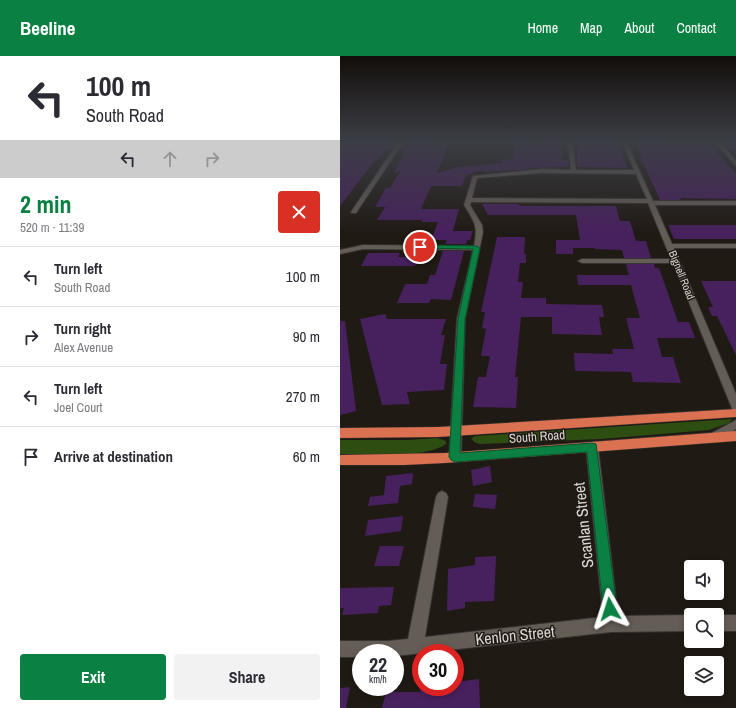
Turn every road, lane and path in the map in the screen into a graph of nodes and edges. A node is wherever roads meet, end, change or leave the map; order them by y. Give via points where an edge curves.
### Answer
1 (381, 171) edge
2 (537, 171) edge
3 (556, 171) edge
4 (574, 172) joint
5 (638, 172) joint
6 (468, 200) junction
7 (650, 202) junction
8 (736, 203) edge
9 (354, 212) dead end
10 (670, 246) junction
11 (736, 246) edge
12 (477, 248) junction
13 (340, 252) edge
14 (582, 261) dead end
15 (676, 261) junction
16 (736, 406) edge
17 (736, 413) edge
18 (736, 424) edge
19 (456, 430) junction
20 (340, 433) edge
21 (736, 436) edge
22 (714, 438) junction
23 (592, 447) junction
24 (455, 457) junction
25 (340, 460) edge
26 (442, 497) dead end
27 (684, 623) edge
28 (724, 623) edge
29 (736, 623) edge
30 (611, 624) junction
31 (415, 644) edge
32 (433, 644) edge
33 (412, 646) edge
34 (340, 649) edge

1 - 9 street
2 - 6 street via 475,177
3 - 4 street
4 - 5 street
5 - 7 street, Bignell Road
6 - 7 street
6 - 12 street via 467,205 480,228
7 - 8 street
7 - 10 street, Bignell Road
10 - 11 street
10 - 15 street, Bignell Road
12 - 13 street via 363,246
12 - 19 street via 462,319
14 - 15 street
15 - 16 street, Bignell Road
17 - 19 highway, South Road
18 - 22 street
19 - 20 highway, South Road via 399,434
19 - 24 street
21 - 22 highway, South Road
22 - 23 highway, South Road
23 - 24 highway, South Road
23 - 30 street, Scanlan Street
24 - 25 highway, South Road
26 - 31 street
27 - 30 street, Kenlon Street
28 - 29 street
30 - 32 street, Kenlon Street
33 - 34 street, Kenlon Street

